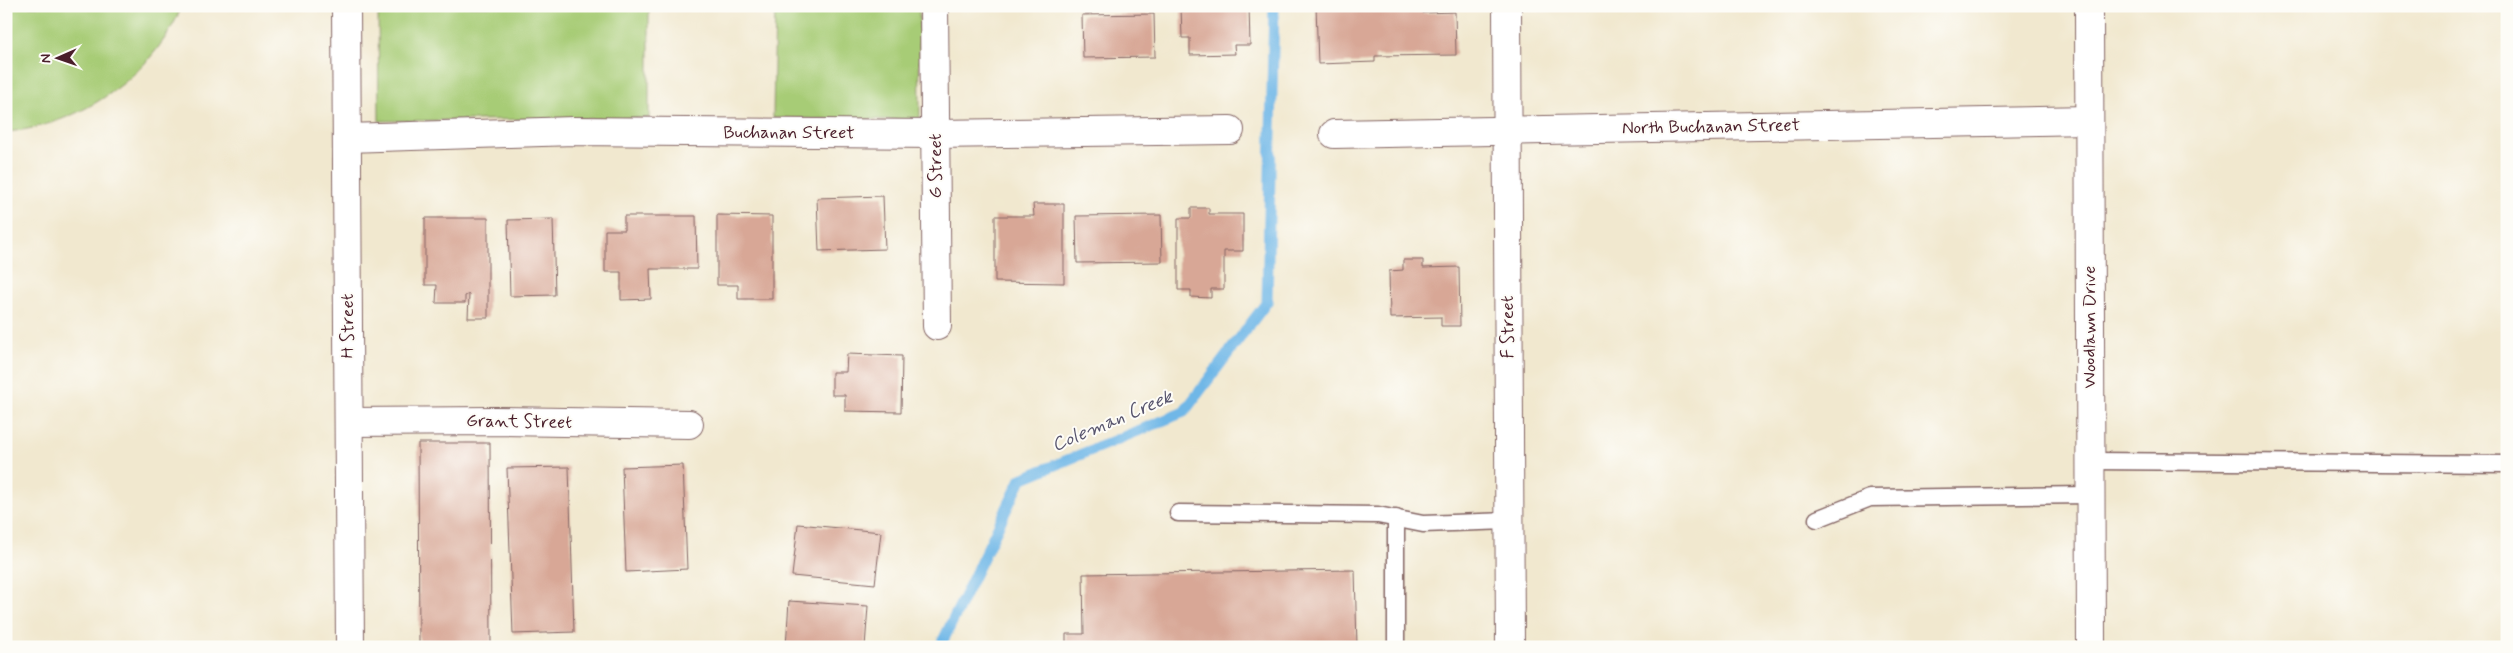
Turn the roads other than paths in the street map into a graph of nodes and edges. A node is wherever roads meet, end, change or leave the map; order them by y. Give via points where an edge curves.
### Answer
1 (346, 6) edge
2 (934, 6) edge
3 (1507, 6) edge
4 (2089, 6) edge
5 (2089, 120) junction
6 (1230, 130) dead end
7 (1507, 130) junction
8 (935, 134) junction
9 (1334, 134) dead end
10 (347, 138) junction
11 (937, 326) dead end
12 (349, 422) junction
13 (689, 424) dead end
14 (2090, 461) junction
15 (2507, 464) edge
16 (2090, 495) junction
17 (1178, 513) dead end
18 (1396, 518) junction
19 (1817, 519) dead end
20 (1509, 522) junction
21 (350, 647) edge
22 (1396, 647) edge
23 (1510, 647) edge
24 (2091, 647) edge

1 - 10 street, H Street
2 - 8 street, G Street
3 - 7 street, F Street
4 - 5 street, Woodlawn Drive
5 - 7 street, North Buchanan Street
5 - 14 street, Woodlawn Drive
6 - 8 street, Buchanan Street
7 - 9 street, North Buchanan Street
7 - 20 street, F Street
8 - 10 street, Buchanan Street via 574,131
8 - 11 street, G Street
10 - 12 street, H Street
12 - 13 street, Grant Street
12 - 21 street, H Street
14 - 15 lane
14 - 16 street, Woodlawn Drive
16 - 19 lane via 1870,498
16 - 24 street, Woodlawn Drive
17 - 18 lane via 1378,515
18 - 20 lane via 1423,524
18 - 22 lane
20 - 23 street, F Street

